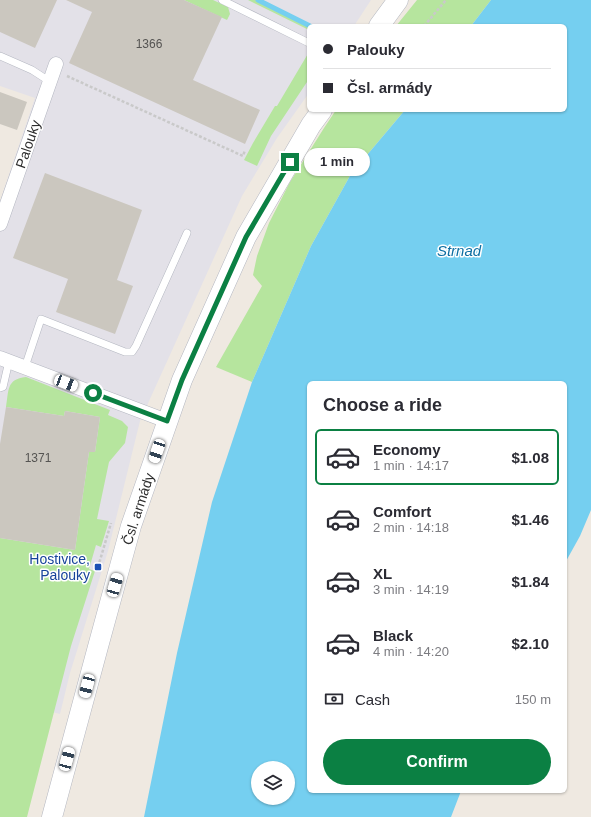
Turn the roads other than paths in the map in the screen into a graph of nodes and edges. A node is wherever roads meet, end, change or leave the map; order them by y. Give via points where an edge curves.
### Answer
1 (222, 0) edge
2 (398, 0) edge
3 (380, 24) edge
4 (307, 42) edge
5 (0, 56) edge
6 (53, 72) joint
7 (321, 112) edge
8 (0, 224) edge
9 (187, 233) dead end
10 (5, 360) edge
11 (25, 367) junction
12 (0, 388) edge
13 (167, 421) junction
14 (52, 817) edge

1 - 4 lane
2 - 3 main road
5 - 6 lane via 32,70
6 - 8 street, Palouky
7 - 13 main road, Čsl. armády via 246,237 182,380
9 - 11 lane via 132,352 125,352 40,319
10 - 11 street
10 - 12 lane via 3,387
11 - 13 street
13 - 14 main road, Čsl. armády via 131,526

